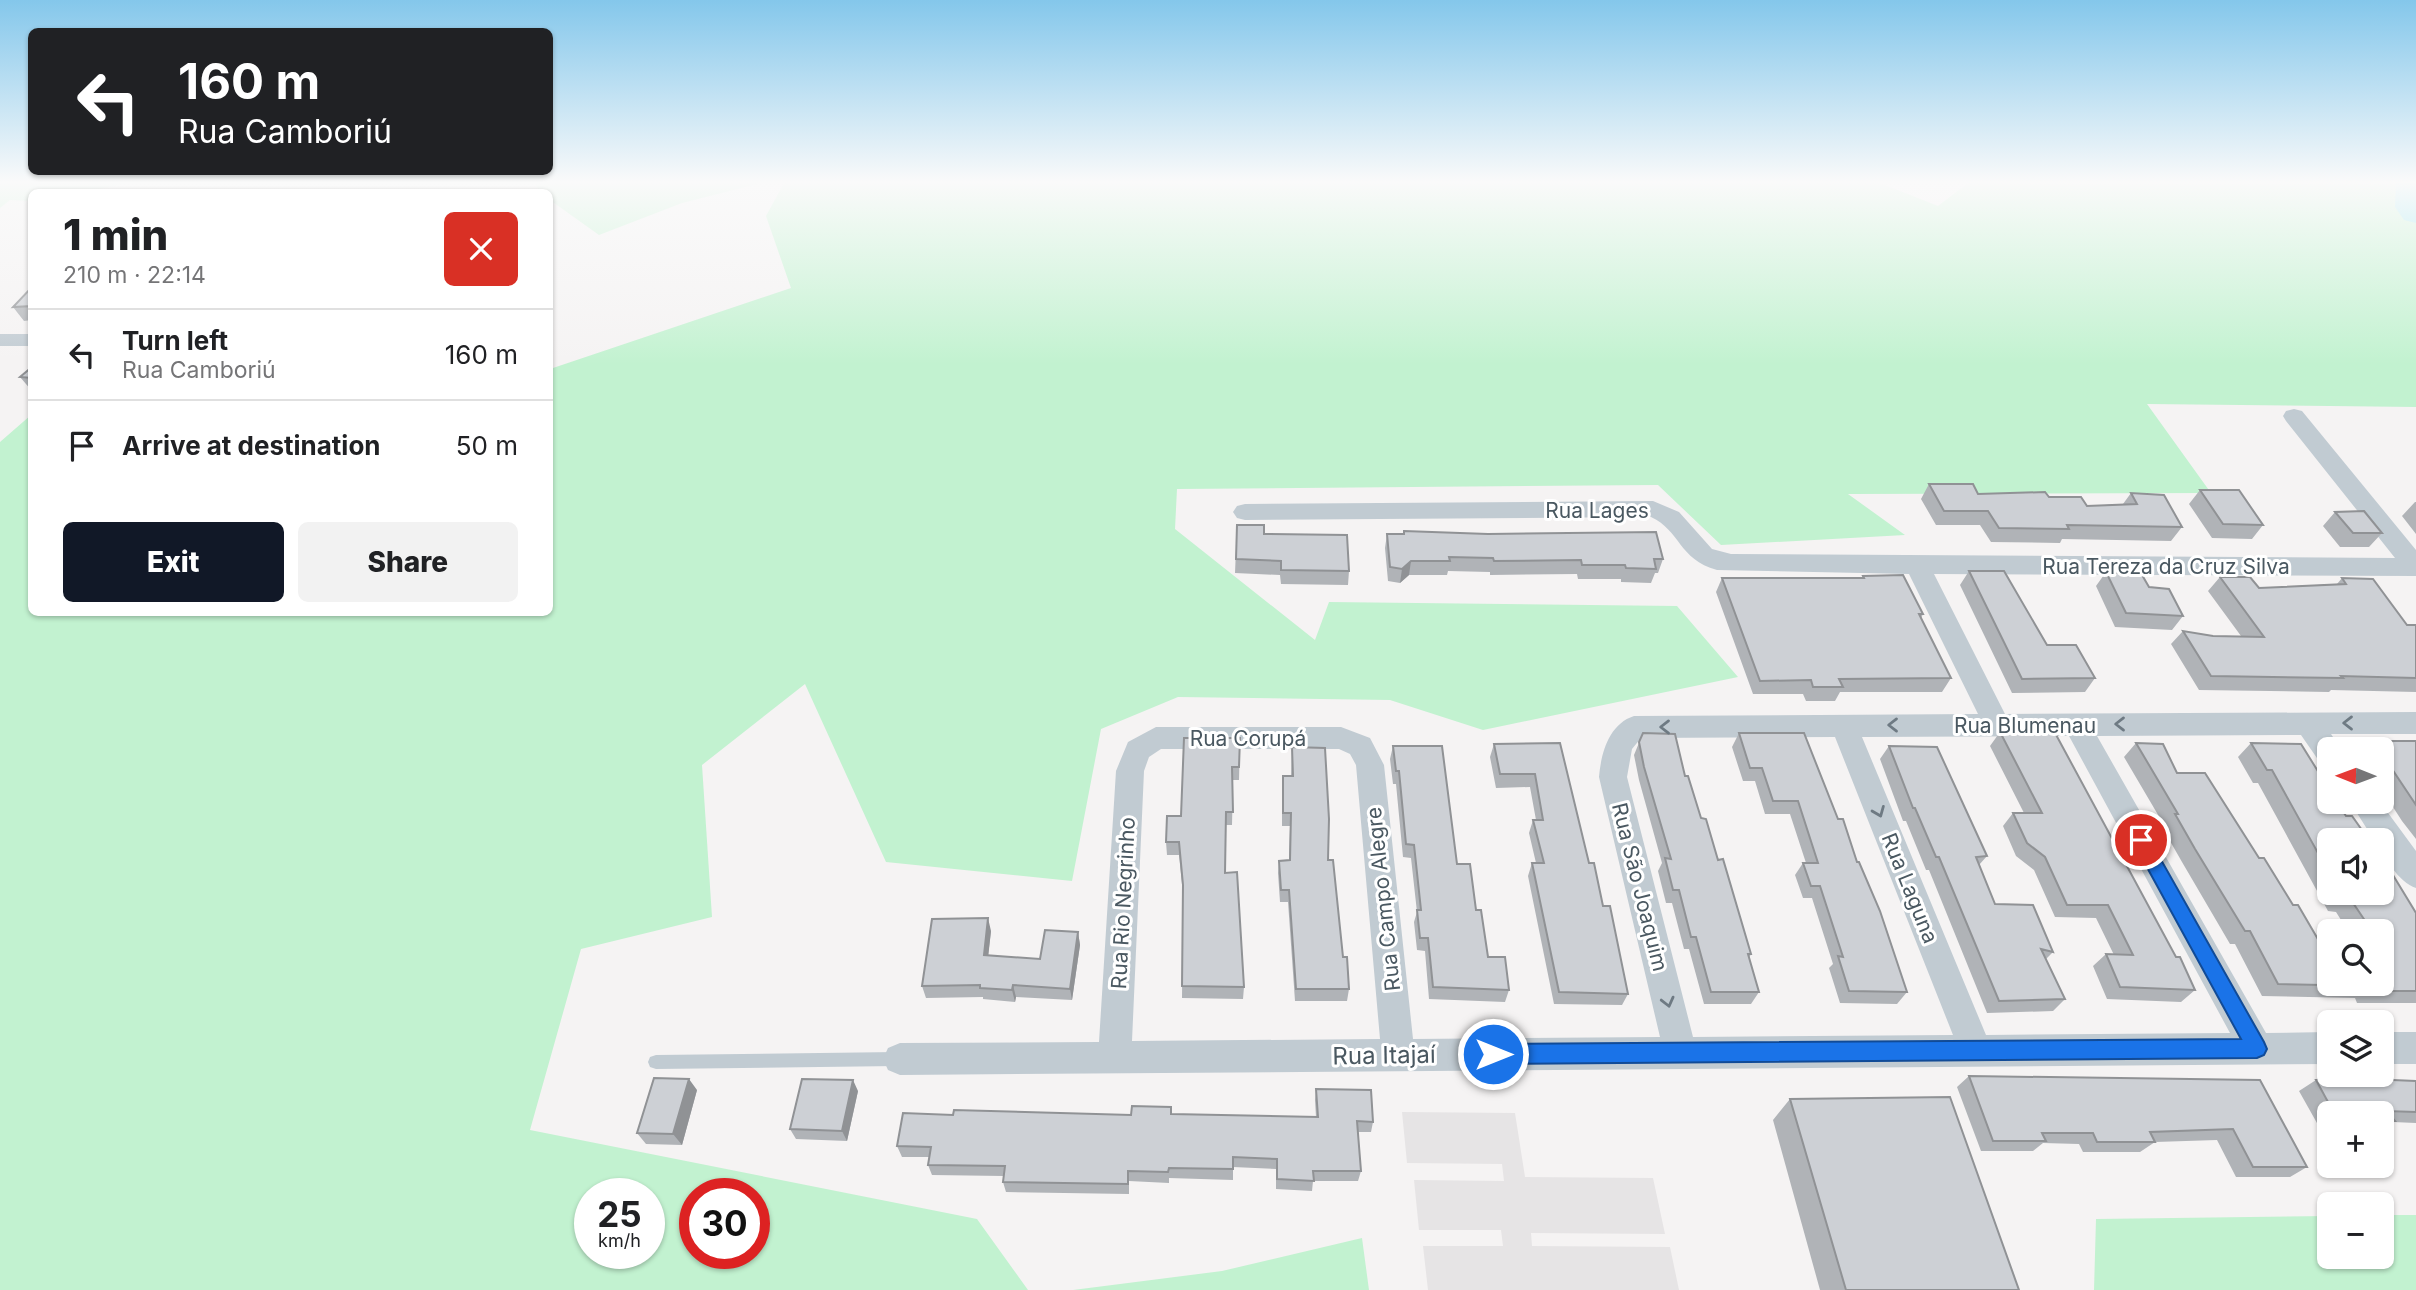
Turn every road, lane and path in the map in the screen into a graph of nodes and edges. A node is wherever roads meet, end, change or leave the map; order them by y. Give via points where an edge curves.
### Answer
1 (0, 340) edge
2 (28, 340) edge
3 (2294, 416) dead end
4 (1245, 512) dead end
5 (1917, 565) junction
6 (2416, 567) edge
7 (2308, 723) junction
8 (2416, 723) edge
9 (1997, 725) junction
10 (2077, 725) junction
11 (1844, 726) junction
12 (1634, 727) joint
13 (2318, 737) edge
14 (1360, 746) joint
15 (1138, 750) joint
16 (2373, 814) edge
17 (2416, 875) edge
18 (2317, 1048) edge
19 (2394, 1048) edge
20 (2416, 1048) edge
21 (2257, 1049) junction
22 (1976, 1051) junction
23 (1680, 1052) junction
24 (1398, 1055) junction
25 (1115, 1057) junction
26 (901, 1059) joint
27 (656, 1062) dead end

1 - 2 street
3 - 6 street
4 - 5 street, Rua Lages via 1653,509 1677,521 1701,554 1731,564
5 - 6 street, Rua Tereza da Cruz Silva
5 - 9 street
8 -> 7 street, Rua Blumenau
7 -> 10 street, Rua Blumenau
7 - 13 street
9 - 10 street, Rua Blumenau
9 -> 11 street, Rua Blumenau
10 - 21 street
11 -> 12 street, Rua Blumenau
11 -> 22 street, Rua Laguna
12 -> 23 street, Rua São Joaquim via 1615,750 1613,777
14 - 15 street, Rua Corupá via 1341,738 1156,738
14 - 24 street, Rua Campo Alegre via 1370,765
15 - 25 street, Rua Rio Negrinho via 1130,771
16 - 17 street
18 - 21 street, Rua Itajaí
19 - 20 street
21 - 22 street, Rua Itajaí
22 - 23 street, Rua Itajaí
23 - 24 street, Rua Itajaí
24 - 25 street, Rua Itajaí
25 - 26 street, Rua Itajaí
26 - 27 lane

